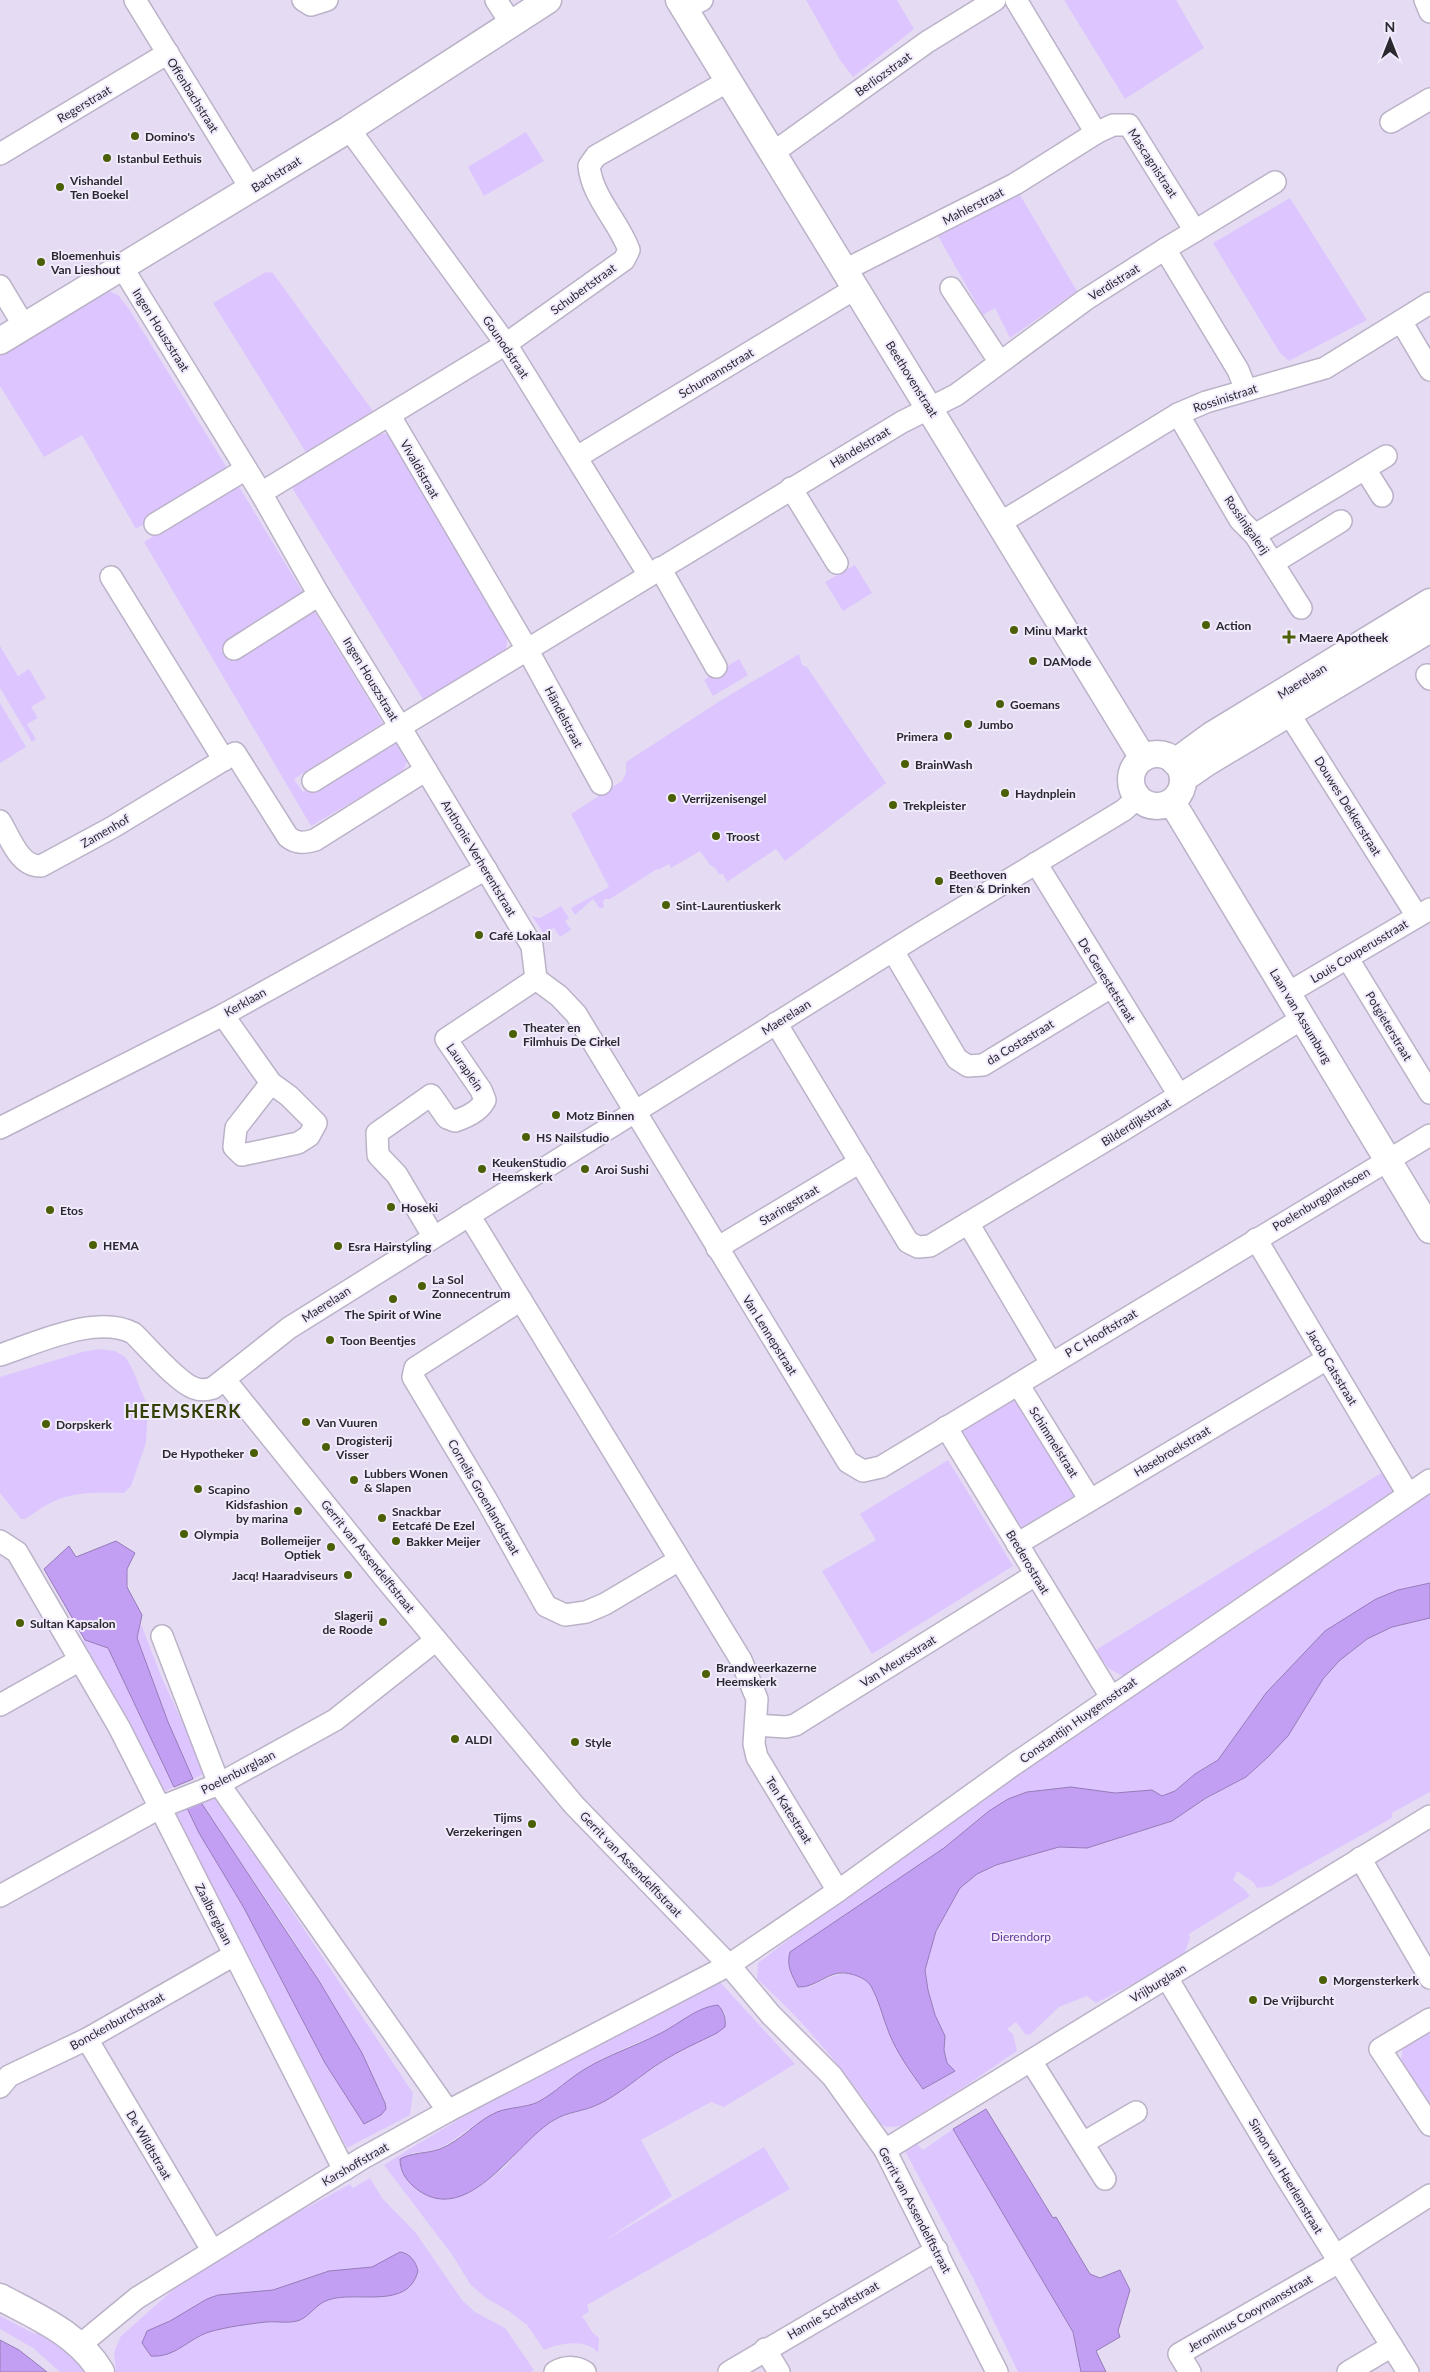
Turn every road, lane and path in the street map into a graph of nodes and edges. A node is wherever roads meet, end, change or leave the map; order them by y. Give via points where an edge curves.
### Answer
1 (135, 0) edge
2 (303, 0) edge
3 (327, 0) edge
4 (496, 0) edge
5 (548, 0) edge
6 (995, 0) edge
7 (1016, 0) edge
8 (1424, 0) edge
9 (689, 3) edge
10 (1430, 12) edge
11 (512, 25) junction
12 (168, 53) junction
13 (730, 80) junction
14 (1430, 99) edge
15 (1391, 122) dead end
16 (349, 129) junction
17 (1096, 133) junction
18 (774, 152) junction
19 (0, 154) edge
20 (1275, 182) dead end
21 (252, 189) junction
22 (1195, 231) junction
23 (1166, 249) junction
24 (122, 267) junction
25 (850, 279) junction
26 (0, 286) edge
27 (951, 288) dead end
28 (1430, 303) edge
29 (1401, 321) junction
30 (24, 326) junction
31 (0, 342) edge
32 (506, 344) junction
33 (1000, 361) junction
34 (1430, 370) edge
35 (1246, 390) junction
36 (930, 409) junction
37 (1178, 414) junction
38 (390, 416) junction
39 (1386, 456) dead end
40 (577, 457) junction
41 (246, 469) junction
42 (1365, 469) junction
43 (791, 488) junction
44 (261, 493) junction
45 (1382, 496) dead end
46 (1341, 521) dead end
47 (1000, 523) junction
48 (155, 524) dead end
49 (1255, 535) junction
50 (1273, 562) junction
51 (837, 563) dead end
52 (655, 572) junction
53 (111, 576) dead end
54 (319, 595) junction
55 (1430, 602) edge
56 (1301, 608) dead end
57 (1430, 629) edge
58 (234, 649) dead end
59 (527, 649) junction
60 (716, 667) dead end
61 (1284, 705) junction
62 (400, 727) junction
63 (1144, 758) junction
64 (224, 760) junction
65 (426, 770) junction
66 (313, 780) dead end
67 (1176, 781) junction
68 (600, 784) dead end
69 (1138, 798) junction
70 (0, 821) edge
71 (1036, 863) junction
72 (486, 869) junction
73 (1424, 912) edge
74 (893, 951) junction
75 (1348, 959) junction
76 (536, 979) junction
77 (1111, 987) junction
78 (1288, 993) junction
79 (223, 1015) junction
80 (1303, 1018) junction
81 (776, 1024) junction
82 (271, 1083) dead end
83 (1430, 1094) edge
84 (1179, 1095) junction
85 (635, 1112) junction
86 (0, 1128) edge
87 (1430, 1135) edge
88 (1387, 1159) junction
89 (860, 1162) junction
90 (469, 1215) junction
91 (968, 1223) junction
92 (1430, 1230) edge
93 (433, 1236) junction
94 (1256, 1239) junction
95 (717, 1248) junction
96 (521, 1300) junction
97 (0, 1355) edge
98 (1327, 1359) junction
99 (1051, 1363) junction
100 (225, 1380) junction
101 (1018, 1384) junction
102 (946, 1427) junction
103 (1430, 1480) edge
104 (1408, 1494) junction
105 (1090, 1500) junction
106 (0, 1541) edge
107 (1017, 1544) junction
108 (679, 1560) junction
109 (1035, 1575) junction
110 (162, 1636) dead end
111 (436, 1640) junction
112 (80, 1660) junction
113 (1111, 1697) junction
114 (0, 1705) edge
115 (756, 1725) junction
116 (219, 1784) junction
117 (161, 1807) junction
118 (1430, 1816) edge
119 (1360, 1858) junction
120 (838, 1891) junction
121 (0, 1896) edge
122 (234, 1955) junction
123 (728, 1965) junction
124 (1167, 1978) junction
125 (1430, 1978) edge
126 (1430, 2019) edge
127 (87, 2039) junction
128 (1031, 2061) junction
129 (0, 2087) edge
130 (448, 2111) junction
131 (1136, 2112) dead end
132 (1430, 2125) edge
133 (1083, 2143) junction
134 (885, 2150) junction
135 (344, 2170) junction
136 (1105, 2179) dead end
137 (1430, 2195) edge
138 (212, 2250) junction
139 (937, 2250) junction
140 (1337, 2259) junction
141 (0, 2298) edge
142 (80, 2345) junction
143 (1392, 2346) junction
144 (765, 2349) junction
145 (101, 2372) edge
146 (556, 2372) edge
147 (585, 2372) edge
148 (728, 2372) edge
149 (779, 2372) edge
150 (998, 2372) edge
151 (1190, 2372) edge
152 (1348, 2372) edge
153 (1408, 2372) edge

1 - 12 street, Offenbachstraat
2 - 3 street via 311,5
4 - 11 street
5 - 11 street, Bachstraat
6 - 18 street, Berliozstraat via 927,42
7 - 17 street
8 - 10 street
9 - 13 street, Beethovenstraat
11 - 16 street, Bachstraat
12 - 19 street, Regerstraat
12 - 21 street, Offenbachstraat
13 - 18 street, Beethovenstraat
13 - 32 street, Schubertstraat via 596,156 589,166 590,179 629,250 624,260
14 - 15 street
16 - 21 street, Bachstraat
16 - 32 street, Gounodstraat
17 - 22 street, Mascagnistraat via 1113,125 1130,125
17 - 25 street, Mahlerstraat via 1015,184
18 - 25 street, Beethovenstraat
20 - 22 street
21 - 24 street, Bachstraat
22 - 23 street
23 - 33 street, Verdistraat via 1088,298
23 - 35 street via 1238,370
24 - 30 street, Bachstraat
24 - 41 street, Ingen Houszstraat
25 - 36 street, Beethovenstraat
25 - 40 street, Schumannstraat
26 - 30 street
27 - 33 street
28 - 29 street, Rossinistraat
29 - 34 street
29 - 35 street, Rossinistraat via 1325,368
30 - 31 street, Bachstraat
32 - 38 street, Schubertstraat
32 - 40 street, Gounodstraat
33 - 36 street, Verdistraat via 956,395
35 - 37 street, Rossinistraat
36 - 43 street, Händelstraat via 902,422
36 - 47 street, Beethovenstraat
37 - 47 street, Rossinistraat
37 - 49 street, Rossinigalerij via 1240,520
38 - 44 street
38 - 59 street, Vivaldistraat
39 - 42 street
40 - 52 street, Gounodstraat
41 - 44 street, Ingen Houszstraat
41 - 48 street
42 - 45 street
42 - 49 street
43 - 51 street
43 - 52 street, Händelstraat
44 - 54 street, Ingen Houszstraat
46 - 50 street
47 - 63 street, Beethovenstraat
49 - 50 street, Rossinigalerij
50 - 56 street, Rossinigalerij
52 - 59 street, Händelstraat
52 - 60 street
53 - 64 street
54 - 58 street
54 - 62 street, Ingen Houszstraat
55 - 61 street, Maerelaan
57 - 61 street, Maerelaan
59 - 62 street, Händelstraat
59 - 68 street, Händelstraat
61 - 67 street, Maerelaan via 1206,763
61 - 73 street, Douwes Dekkerstraat
62 - 65 street, Anthonie Verherentstraat
62 - 66 street, Ingen Houszstraat
63 - 67 street via 1160,754
63 - 69 street via 1131,776 1133,791
64 - 65 street via 235,754 288,837 304,843 315,840
64 - 70 street, Zamenhof via 41,866 23,860
65 - 72 street, Anthonie Verherentstraat
67 - 69 street via 1154,806
67 - 78 street, Laan van Assumburg
69 - 71 street, Maerelaan via 1124,810
71 - 74 street, Maerelaan
71 - 77 street, De Genestetstraat
72 - 76 street, Anthonie Verherentstraat via 532,946
72 - 79 street, Kerklaan
73 - 75 street, Louis Couperusstraat
74 - 77 street, da Costastraat via 957,1059 968,1066 983,1065
74 - 81 street, Maerelaan
75 - 78 street, Louis Couperusstraat
75 - 83 street, Potgieterstraat
76 - 85 street via 576,1014
76 - 93 street, Lauraplein via 446,1039 481,1090 485,1100 482,1106 456,1121 447,1118 431,1095 377,1133 378,1155 397,1175
77 - 84 street, De Genestetstraat
78 - 80 street, Laan van Assumburg
79 - 82 street
79 - 86 street, Kerklaan
80 - 84 street, Bilderdijkstraat
80 - 88 street, Laan van Assumburg
81 - 85 street, Maerelaan
81 - 89 street, Bilderdijkstraat
84 - 91 street, Bilderdijkstraat
85 - 90 street, Maerelaan
85 - 95 street, Van Lennepstraat
87 - 88 street
88 - 92 street, Laan van Assumburg
88 - 94 street, Poelenburgplantsoen
89 - 91 street, Bilderdijkstraat via 908,1242 918,1247 930,1246
89 - 95 street, Staringstraat
90 - 93 street, Maerelaan
90 - 96 street
91 - 99 street
93 - 100 street, Maerelaan via 289,1328
94 - 98 street, Jacob Catsstraat
94 - 99 street, P C Hooftstraat
95 - 102 street, Van Lennepstraat via 848,1462 863,1471 880,1467
96 - 108 street
96 - 108 street, Cornelis Groenlandstraat via 415,1368 412,1377 546,1606 565,1615 586,1612
97 - 100 street, Maerelaan via 89,1328 107,1326 133,1333 184,1383 195,1389 205,1390
98 - 104 street, Jacob Catsstraat
98 - 105 street, Hasebroekstraat
99 - 101 street, P C Hooftstraat
100 - 111 street, Gerrit van Assendelftstraat
101 - 102 street, P C Hooftstraat
101 - 105 street, Schimmelstraat
102 - 107 street, Brederostraat
103 - 104 street, Constantijn Huygensstraat
104 - 113 street, Constantijn Huygensstraat
105 - 107 street, Hasebroekstraat
106 - 112 street, Zaalberglaan via 17,1552
107 - 109 street, Brederostraat
108 - 115 street via 752,1682 757,1699
109 - 113 street, Brederostraat
109 - 115 street, Van Meursstraat via 795,1725
110 - 116 street
111 - 116 street, Poelenburglaan via 335,1720
111 - 123 street, Gerrit van Assendelftstraat via 574,1805
112 - 114 street
112 - 117 street, Zaalberglaan
113 - 120 street, Constantijn Huygensstraat
115 - 120 street, Ten Katestraat via 754,1744 757,1757
116 - 117 street, Poelenburglaan
116 - 130 street
117 - 121 street, Poelenburglaan
117 - 122 street, Zaalberglaan
118 - 119 street, Vrijburglaan
119 - 124 street, Vrijburglaan
119 - 125 street
120 - 123 street, Constantijn Huygensstraat
122 - 127 street, Bonckenburchstraat
122 - 135 street, Zaalberglaan
123 - 130 street, Karshoffstraat
123 - 134 street, Gerrit van Assendelftstraat via 771,2015 832,2076
124 - 128 street, Vrijburglaan
124 - 140 street, Simon van Haerlemstraat
126 - 132 street via 1380,2049
127 - 129 street, Bonckenburchstraat via 10,2076
127 - 138 street, De Wildtstraat
128 - 133 street
128 - 134 street, Vrijburglaan
130 - 135 street, Karshoffstraat
131 - 133 street
133 - 136 street
134 - 139 street, Gerrit van Assendelftstraat
135 - 138 street, Karshoffstraat
137 - 140 street
138 - 142 street, Karshoffstraat via 137,2298
139 - 144 street, Hannie Schaftstraat
139 - 150 street, Gerrit van Assendelftstraat
140 - 143 street, Simon van Haerlemstraat
140 - 151 street, Jeronimus Cooymansstraat via 1179,2354
141 - 142 street via 57,2328
142 - 145 street
143 - 152 street
143 - 153 street, Simon van Haerlemstraat
144 - 148 street, Hannie Schaftstraat
144 - 149 street
146 - 147 street via 573,2367

